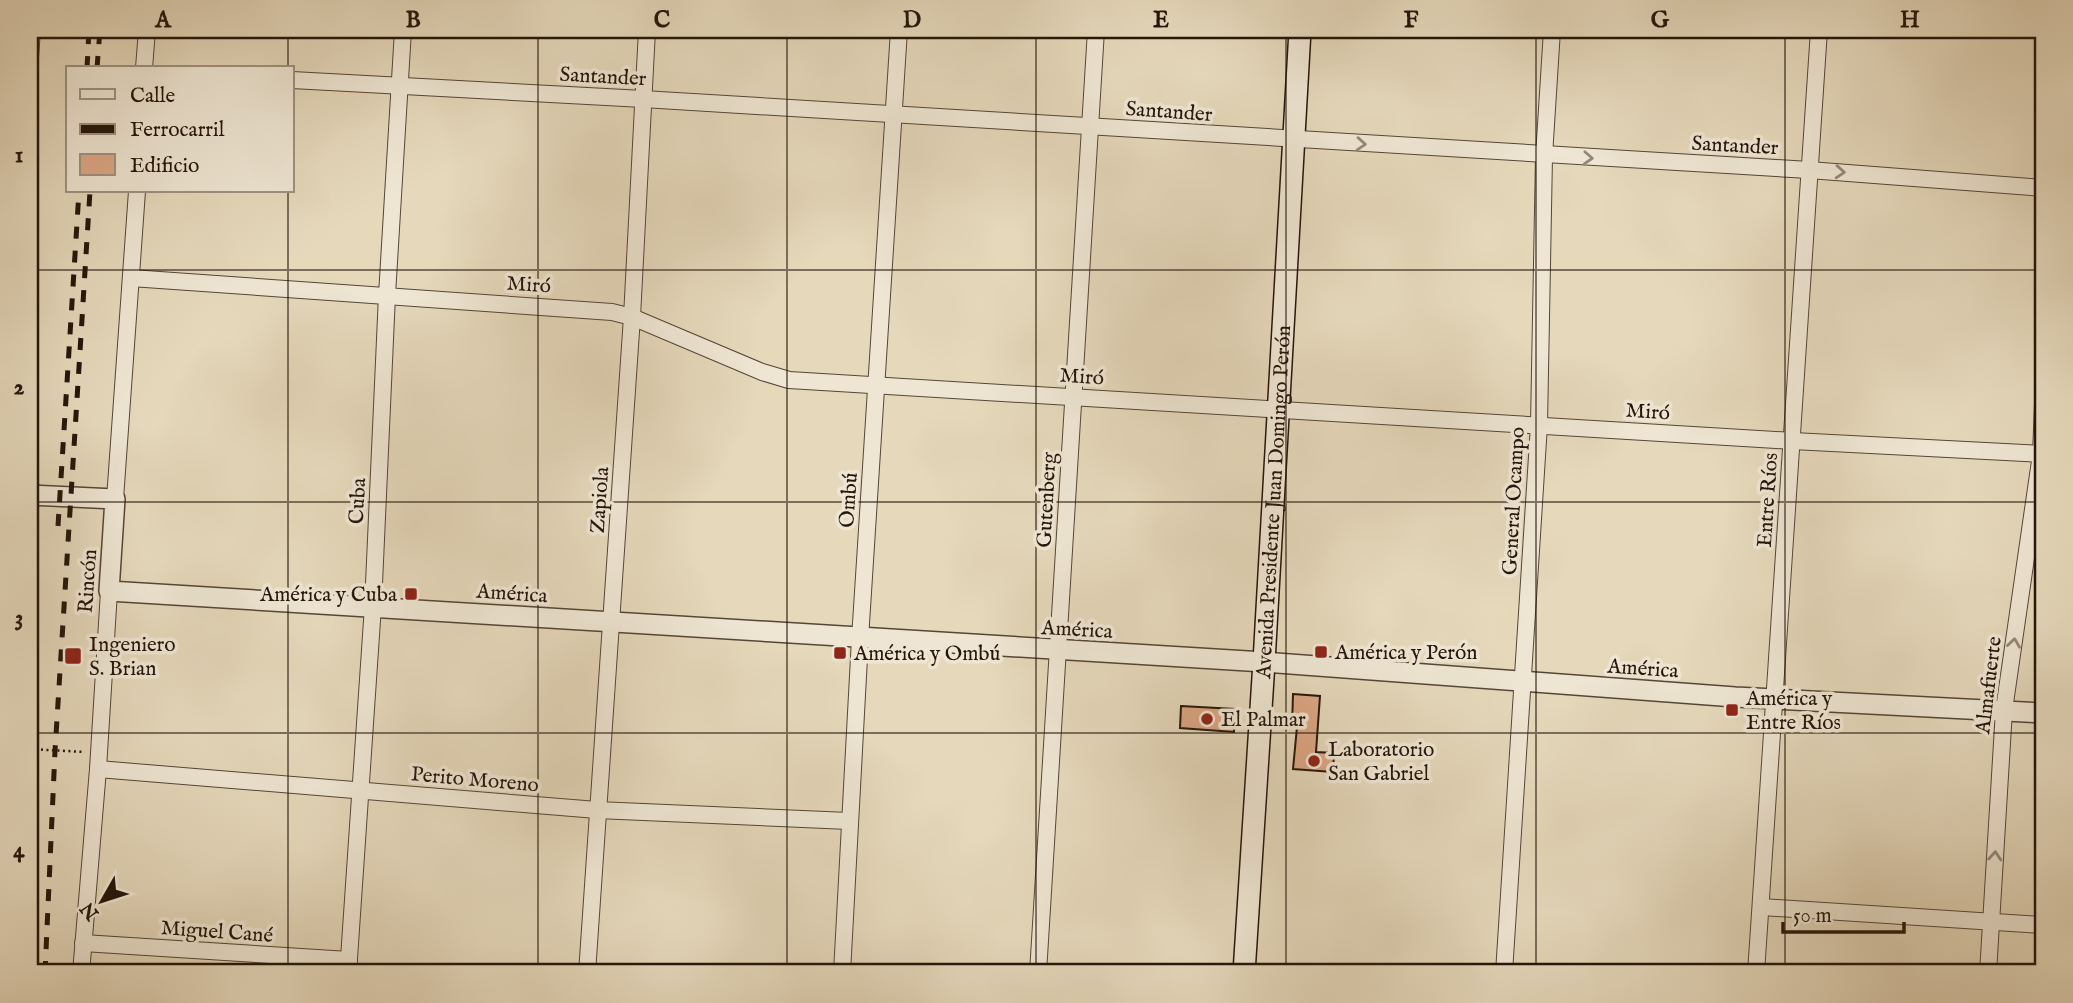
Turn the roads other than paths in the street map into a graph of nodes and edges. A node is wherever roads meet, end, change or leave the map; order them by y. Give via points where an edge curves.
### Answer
1 (32, 30) edge
2 (147, 30) edge
3 (403, 30) edge
4 (647, 30) edge
5 (899, 30) edge
6 (1096, 30) edge
7 (1300, 30) edge
8 (1552, 30) edge
9 (1819, 30) edge
10 (30, 57) edge
11 (144, 66) edge
12 (294, 80) edge
13 (399, 86) junction
14 (643, 99) junction
15 (892, 114) junction
16 (1089, 127) junction
17 (1293, 140) junction
18 (1544, 156) junction
19 (1809, 170) junction
20 (2043, 188) edge
21 (137, 192) edge
22 (131, 278) junction
23 (387, 295) junction
24 (632, 317) junction
25 (876, 386) junction
26 (1073, 396) junction
27 (2043, 404) edge
28 (1277, 410) junction
29 (1539, 425) junction
30 (1793, 441) junction
31 (2042, 454) edge
32 (30, 495) edge
33 (115, 499) junction
34 (109, 591) junction
35 (373, 606) junction
36 (611, 623) junction
37 (860, 639) junction
38 (1057, 650) junction
39 (1264, 662) junction
40 (1524, 682) junction
41 (1774, 699) junction
42 (2004, 710) junction
43 (2043, 713) edge
44 (98, 761) junction
45 (360, 790) junction
46 (597, 810) junction
47 (849, 821) junction
48 (1762, 907) junction
49 (1991, 922) junction
50 (2043, 925) edge
51 (83, 943) junction
52 (348, 967) edge
53 (81, 973) edge
54 (587, 973) edge
55 (842, 973) edge
56 (1038, 973) edge
57 (1244, 973) edge
58 (1504, 973) edge
59 (1756, 973) edge
60 (1988, 973) edge

1 - 10 street
2 - 11 street
3 - 13 street, Cuba
4 - 14 street, Zapiola
5 - 15 street, Ombú
6 - 16 street, Gutenberg
7 - 17 main road, Avenida Presidente Juan Domingo Perón
8 - 18 street, General Ocampo
9 - 19 street, Entre Ríos
12 - 13 street, Santander
13 - 14 street, Santander
13 - 23 street, Cuba
14 - 15 street, Santander
14 - 24 street, Zapiola
15 - 16 street, Santander
15 - 25 street, Ombú
16 - 17 street, Santander
16 - 26 street, Gutenberg
17 -> 18 street, Santander
17 - 28 main road, Avenida Presidente Juan Domingo Perón
18 -> 19 street, Santander
18 - 29 street, General Ocampo
19 -> 20 street, Santander
19 - 30 street, Entre Ríos
21 - 22 street, Rincón
22 - 23 street, Miró
22 - 33 street, Rincón
23 - 24 street, Miró
23 - 35 street, Cuba
24 - 25 street, Miró via 776,377
24 - 36 street, Zapiola
25 - 26 street, Miró
25 - 37 street, Ombú
26 - 28 street, Miró
26 - 38 street, Gutenberg
27 - 31 street, Almafuerte
28 - 29 street, Miró
28 - 39 main road, Avenida Presidente Juan Domingo Perón
29 - 30 street, Miró
29 - 40 street, General Ocampo
30 - 31 street, Miró
30 - 41 street, Entre Ríos
42 -> 31 street, Almafuerte
32 - 33 street
33 - 34 street, Rincón
34 - 35 street, América
34 - 44 street, Rincón
35 - 36 street, América
35 - 45 street, Cuba
36 - 37 street, América
36 - 46 street, Zapiola
37 - 38 street, América
37 - 47 street, Ombú
38 - 39 street, América
38 - 56 street, Gutenberg
39 - 40 street, América
39 - 57 main road, Avenida Presidente Juan Domingo Perón
40 - 41 street, América
40 - 58 street, General Ocampo
41 - 42 street, América
41 - 48 street, Entre Ríos
42 - 43 street, América
49 -> 42 street, Almafuerte
44 - 45 street, Perito Moreno
44 - 51 street, Rincón
45 - 46 street, Perito Moreno
45 - 52 street, Cuba
46 - 47 street, Perito Moreno
46 - 54 street, Zapiola
47 - 55 street, Ombú
48 - 49 street
48 - 59 street, Entre Ríos
49 - 50 street
49 - 60 street, Almafuerte
51 - 52 street, Miguel Cané
51 - 53 street, Rincón

